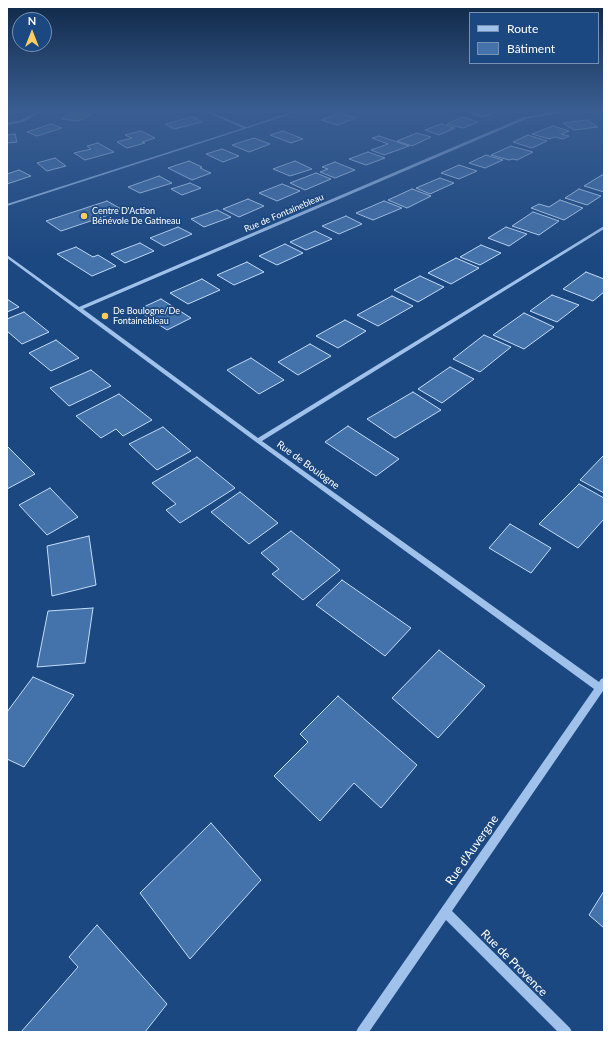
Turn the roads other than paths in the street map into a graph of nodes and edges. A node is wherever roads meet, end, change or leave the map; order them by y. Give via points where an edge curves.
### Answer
1 (145, 160) edge
2 (426, 160) edge
3 (7, 205) edge
4 (604, 227) edge
5 (7, 256) edge
6 (79, 309) junction
7 (258, 441) junction
8 (602, 685) edge
9 (445, 912) junction
10 (362, 1032) edge
11 (566, 1032) edge

1 - 3 street
2 - 6 street, Rue de Fontainebleau
4 - 7 street
5 - 6 street, Rue de Boulogne
6 - 7 street, Rue de Boulogne
7 - 8 street, Rue de Boulogne
8 - 9 street, Rue d'Auvergne
9 - 10 street, Rue d'Auvergne
9 - 11 street, Rue de Provence

